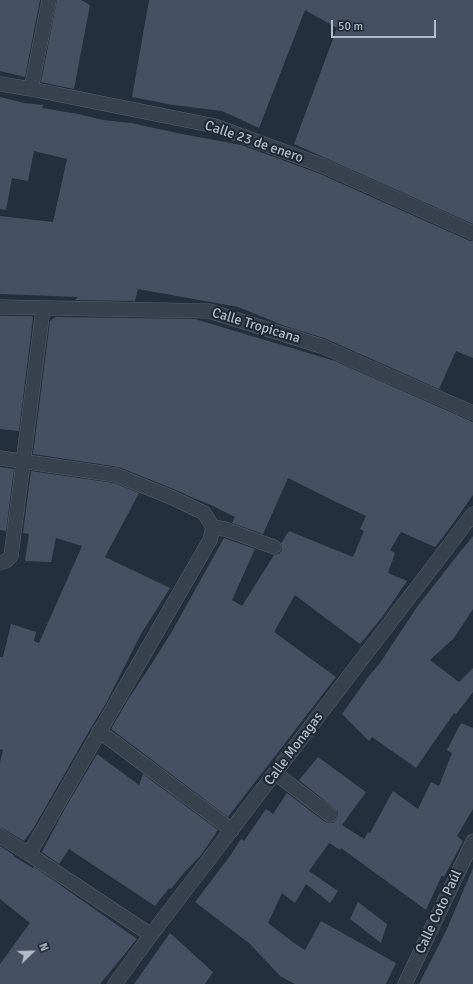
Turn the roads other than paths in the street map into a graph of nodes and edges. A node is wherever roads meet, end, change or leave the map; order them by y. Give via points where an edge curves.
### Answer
1 (49, 0) edge
2 (0, 84) edge
3 (31, 89) junction
4 (473, 233) edge
5 (0, 308) edge
6 (43, 308) junction
7 (473, 413) edge
8 (0, 458) edge
9 (24, 461) junction
10 (473, 514) edge
11 (213, 527) junction
12 (274, 547) dead end
13 (0, 563) edge
14 (100, 731) junction
15 (275, 773) junction
16 (330, 815) dead end
17 (232, 830) junction
18 (0, 836) edge
19 (473, 841) edge
20 (29, 854) junction
21 (151, 935) junction
22 (115, 984) edge
23 (405, 984) edge

1 - 3 street
2 - 3 street, Calle 23 de enero
3 - 4 street, Calle 23 de enero via 215,126 321,165
5 - 6 street, Calle Tropicana
6 - 7 street, Calle Tropicana via 209,311 322,346
6 - 9 street
8 - 9 street
9 - 11 street via 116,475 204,513
9 - 13 street via 11,556
10 - 15 street, Calle Monagas
11 - 12 street
11 - 14 street via 210,540
14 - 17 street
14 - 20 street
15 - 16 street
15 - 17 street, Calle Monagas
17 - 21 street, Calle Monagas
18 - 20 street
19 - 23 street, Calle Coto Paúl
20 - 21 street
21 - 22 street, Calle Monagas

